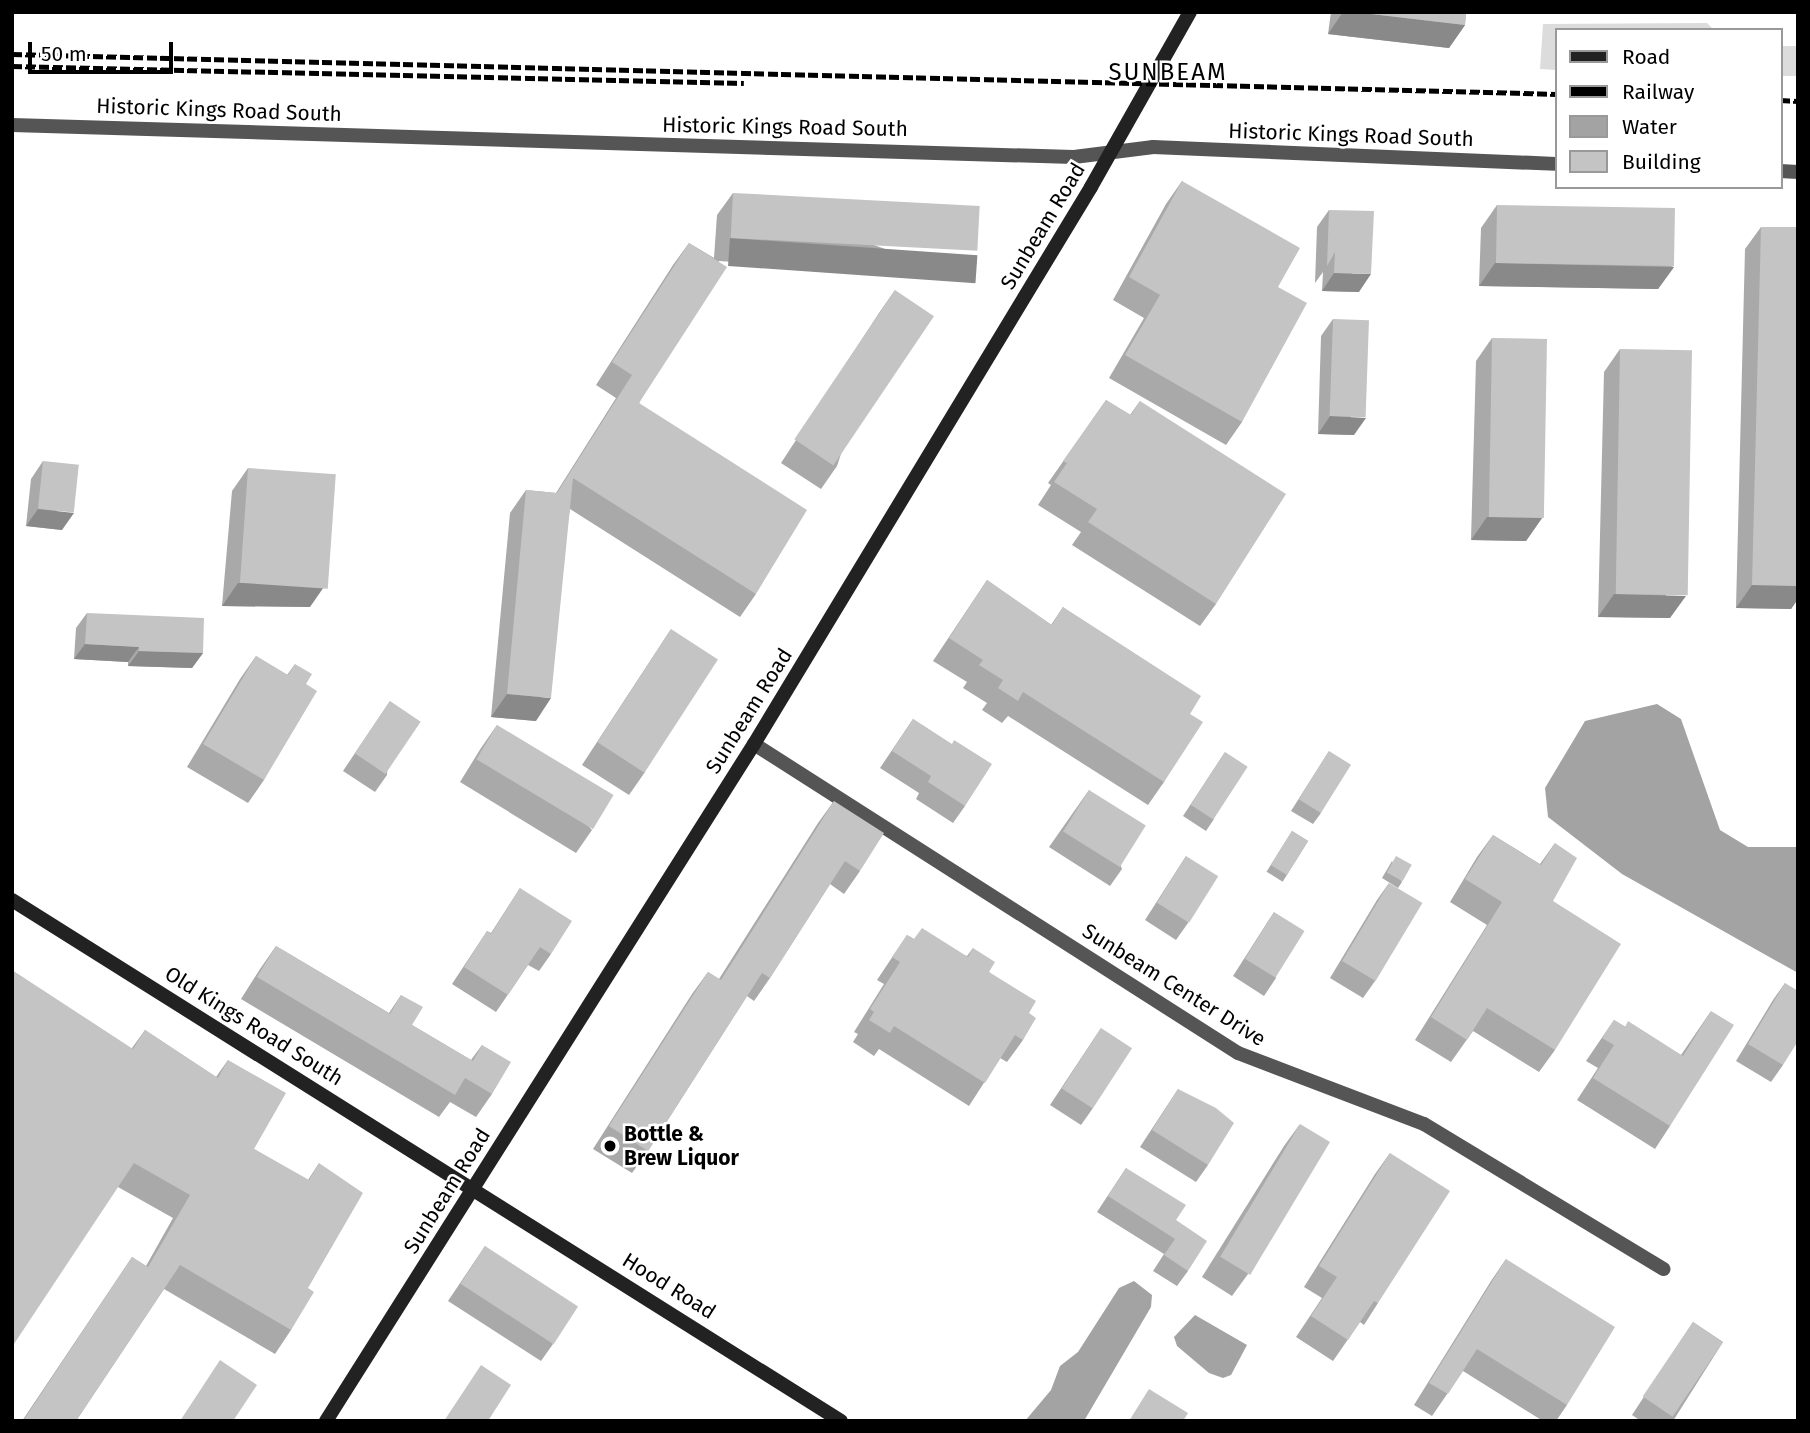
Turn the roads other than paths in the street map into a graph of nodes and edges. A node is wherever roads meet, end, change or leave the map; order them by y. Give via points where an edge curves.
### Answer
1 (1190, 12) edge
2 (12, 125) edge
3 (1112, 152) junction
4 (1554, 164) edge
5 (754, 744) junction
6 (12, 900) edge
7 (473, 1188) junction
8 (1663, 1269) dead end
9 (326, 1421) edge
10 (841, 1421) edge

1 - 3 street, Sunbeam Road
2 - 3 street, Historic Kings Road South via 1074,157
3 - 4 street, Historic Kings Road South via 1153,147
3 - 5 street, Sunbeam Road
5 - 7 street, Sunbeam Road
5 - 8 street, Sunbeam Center Drive via 1238,1054 1424,1124
6 - 7 street, Old Kings Road South
7 - 9 street, Sunbeam Road
7 - 10 street, Hood Road

